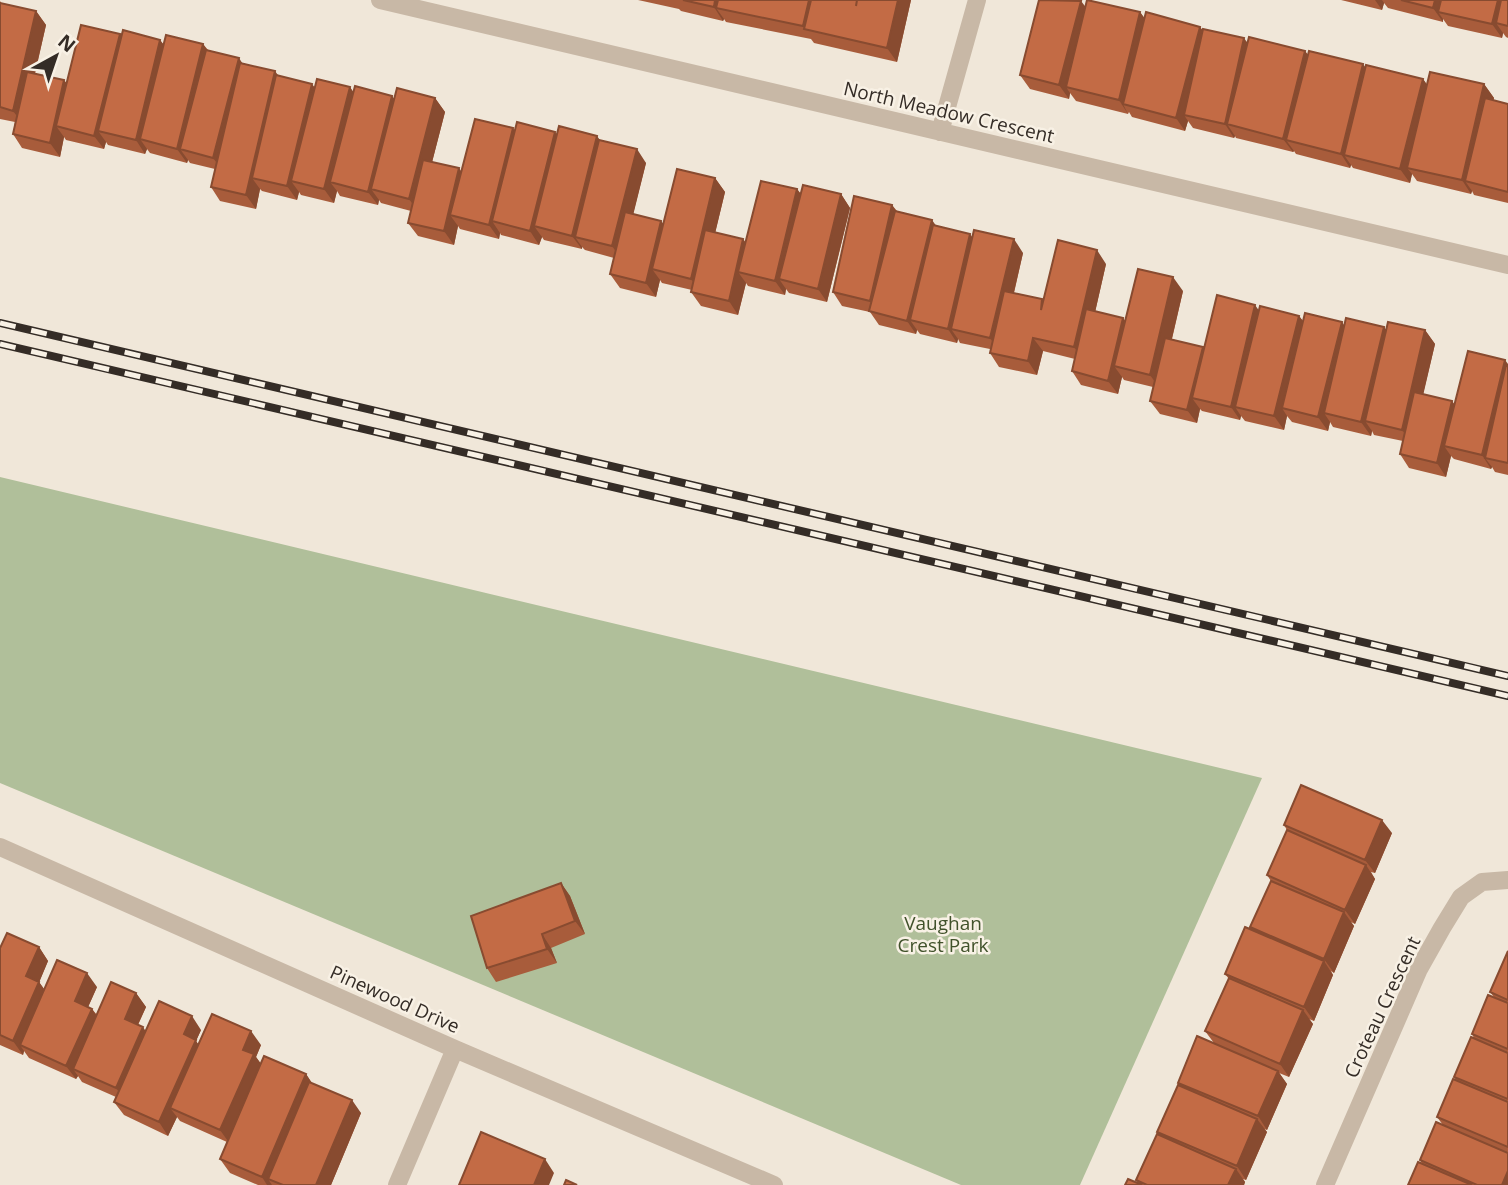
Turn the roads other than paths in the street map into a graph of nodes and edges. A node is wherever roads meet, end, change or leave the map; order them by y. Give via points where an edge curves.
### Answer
1 (380, 0) edge
2 (977, 0) edge
3 (940, 132) junction
4 (1508, 265) edge
5 (0, 847) edge
6 (1508, 880) edge
7 (455, 1049) junction
8 (397, 1185) edge
9 (774, 1185) edge
10 (1325, 1185) edge

1 - 3 street, North Meadow Crescent
2 - 3 street
3 - 4 street, North Meadow Crescent
5 - 7 street, Pinewood Drive
6 - 10 street, Croteau Crescent via 1482,882 1461,897 1442,928 1419,969
7 - 8 street
7 - 9 street, Pinewood Drive

